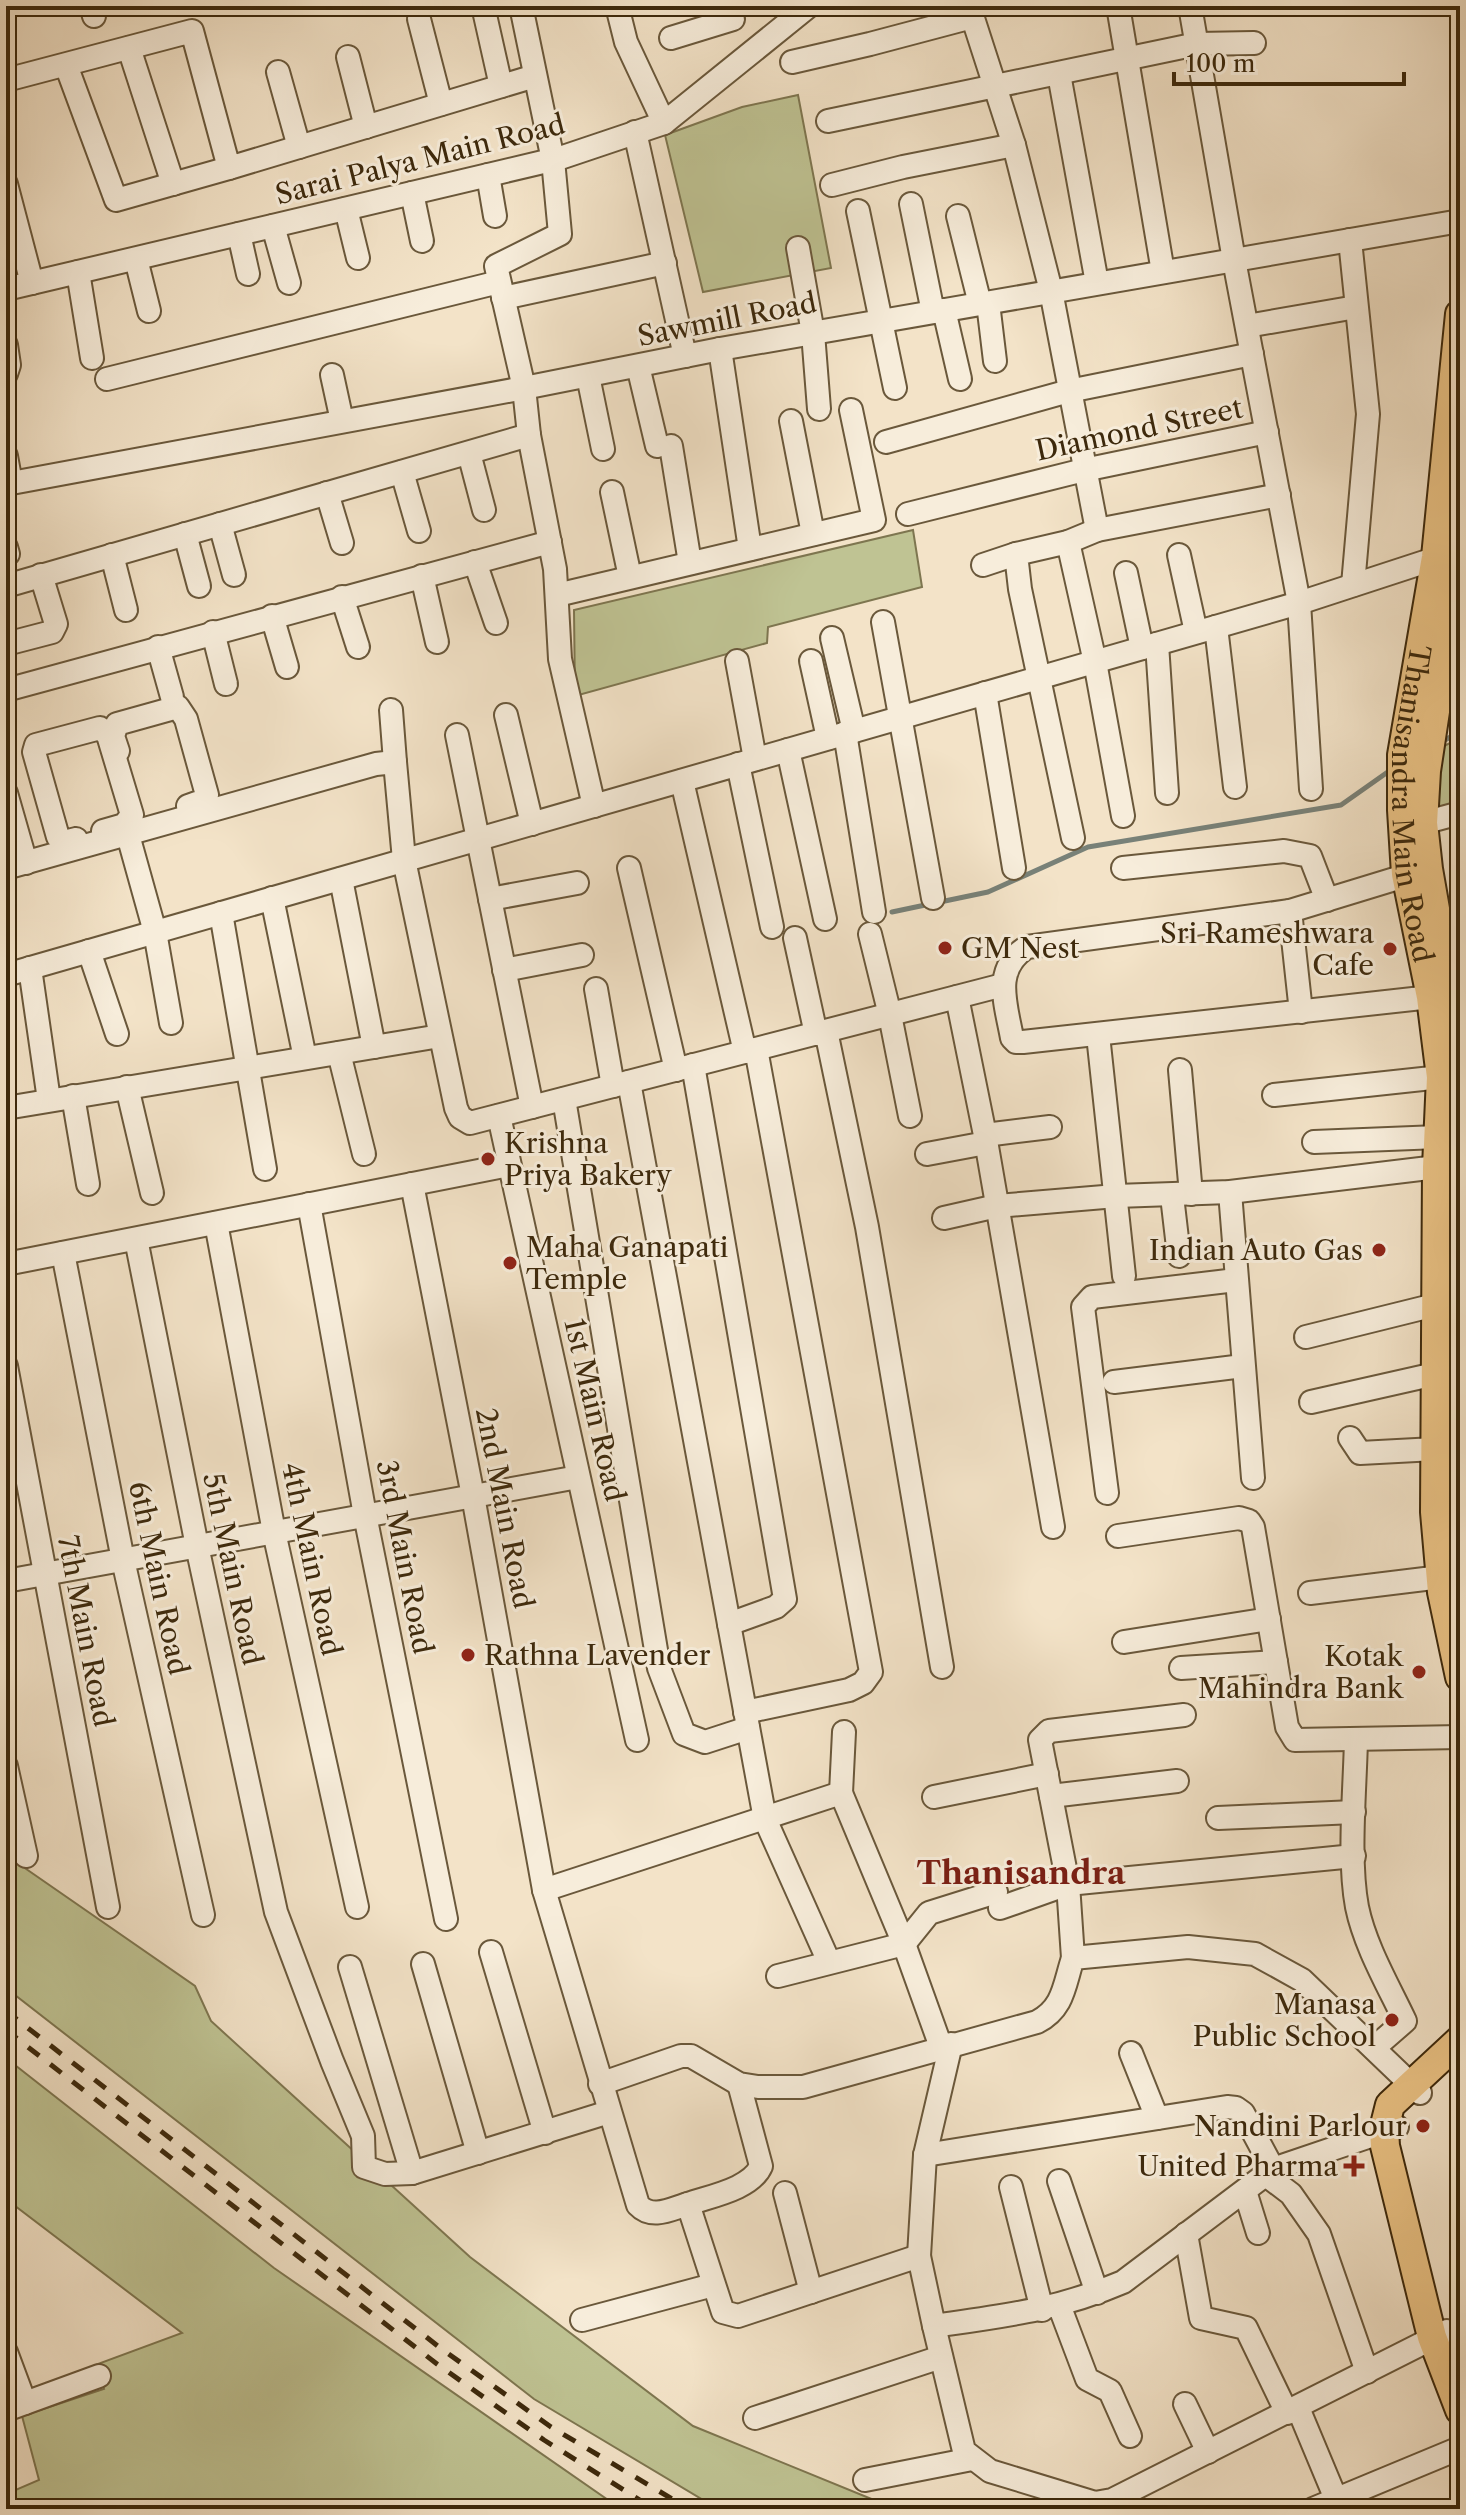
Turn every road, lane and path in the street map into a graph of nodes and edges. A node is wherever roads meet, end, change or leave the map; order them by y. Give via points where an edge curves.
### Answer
1 (483, 6) edge
2 (617, 6) edge
3 (809, 6) edge
4 (1118, 6) edge
5 (1190, 6) edge
6 (528, 8) edge
7 (971, 11) edge
8 (730, 12) edge
9 (419, 19) dead end
10 (671, 38) dead end
11 (1254, 43) dead end
12 (1197, 44) junction
13 (129, 48) junction
14 (348, 57) dead end
15 (744, 58) junction
16 (1127, 59) junction
17 (792, 62) dead end
18 (66, 65) junction
19 (278, 72) dead end
20 (1059, 74) junction
21 (535, 76) junction
22 (6, 80) edge
23 (501, 86) junction
24 (995, 88) junction
25 (441, 104) junction
26 (828, 121) dead end
27 (664, 123) junction
28 (366, 127) junction
29 (635, 132) junction
30 (1014, 145) junction
31 (299, 147) junction
32 (553, 160) junction
33 (229, 168) junction
34 (488, 175) junction
35 (6, 184) edge
36 (173, 184) junction
37 (832, 185) dead end
38 (412, 193) junction
39 (911, 204) dead end
40 (346, 209) junction
41 (858, 211) dead end
42 (495, 216) dead end
43 (958, 216) dead end
44 (1460, 221) edge
45 (273, 226) junction
46 (239, 234) junction
47 (1350, 240) junction
48 (422, 241) dead end
49 (798, 248) dead end
50 (358, 258) dead end
51 (136, 259) junction
52 (1234, 260) junction
53 (665, 263) junction
54 (78, 272) junction
55 (1163, 272) junction
56 (248, 274) dead end
57 (32, 283) junction
58 (289, 283) dead end
59 (1097, 283) junction
60 (6, 289) edge
61 (501, 290) junction
62 (1051, 291) junction
63 (984, 303) junction
64 (1356, 307) junction
65 (149, 311) dead end
66 (938, 311) junction
67 (1460, 314) edge
68 (883, 321) junction
69 (1247, 326) junction
70 (813, 333) junction
71 (6, 345) edge
72 (720, 349) junction
73 (1252, 354) junction
74 (685, 356) junction
75 (92, 358) dead end
76 (995, 361) dead end
77 (638, 366) junction
78 (6, 374) edge
79 (332, 375) dead end
80 (588, 376) junction
81 (107, 379) dead end
82 (960, 379) dead end
83 (524, 388) junction
84 (895, 388) dead end
85 (1069, 391) junction
86 (819, 409) dead end
87 (851, 410) dead end
88 (342, 421) junction
89 (791, 421) dead end
90 (1267, 432) junction
91 (529, 435) junction
92 (886, 442) dead end
93 (603, 449) dead end
94 (469, 453) junction
95 (6, 456) edge
96 (1084, 470) junction
97 (402, 472) junction
98 (8, 484) edge
99 (612, 492) dead end
100 (327, 493) junction
101 (1279, 495) junction
102 (484, 510) dead end
103 (908, 514) dead end
104 (220, 524) junction
105 (1097, 530) junction
106 (419, 531) dead end
107 (185, 534) junction
108 (813, 534) junction
109 (550, 542) junction
110 (1068, 542) junction
111 (342, 543) dead end
112 (750, 549) junction
113 (1454, 552) edge
114 (1016, 554) junction
115 (112, 555) junction
116 (1179, 555) dead end
117 (475, 562) junction
118 (690, 563) junction
119 (983, 565) dead end
120 (1126, 573) dead end
121 (41, 575) junction
122 (234, 575) dead end
123 (422, 576) junction
124 (630, 577) junction
125 (1353, 585) junction
126 (6, 586) edge
127 (199, 586) dead end
128 (557, 595) junction
129 (342, 597) junction
130 (1299, 603) junction
131 (126, 610) dead end
132 (272, 616) junction
133 (883, 622) dead end
134 (496, 623) dead end
135 (1206, 630) junction
136 (213, 632) junction
137 (832, 638) dead end
138 (437, 642) dead end
139 (6, 644) edge
140 (1150, 646) junction
141 (158, 647) junction
142 (358, 647) dead end
143 (737, 661) dead end
144 (811, 661) dead end
145 (1095, 662) junction
146 (287, 667) dead end
147 (1040, 677) junction
148 (226, 684) dead end
149 (6, 690) edge
150 (985, 693) junction
151 (172, 697) dead end
152 (391, 710) dead end
153 (506, 715) dead end
154 (899, 718) junction
155 (843, 734) junction
156 (457, 735) dead end
157 (788, 750) junction
158 (395, 762) junction
159 (746, 762) junction
160 (682, 781) junction
161 (1235, 787) dead end
162 (1311, 789) dead end
163 (6, 793) edge
164 (1167, 793) dead end
165 (594, 806) junction
166 (190, 811) junction
167 (1460, 813) edge
168 (1123, 816) dead end
169 (1423, 823) junction
170 (532, 824) junction
171 (128, 835) junction
172 (1073, 838) dead end
173 (478, 839) junction
174 (77, 844) junction
175 (404, 860) junction
176 (16, 865) edge
177 (629, 868) dead end
178 (1014, 868) dead end
179 (1123, 868) dead end
180 (1417, 872) junction
181 (341, 879) junction
182 (577, 883) dead end
183 (272, 898) junction
184 (933, 898) dead end
185 (490, 899) junction
186 (1327, 900) junction
187 (1290, 911) junction
188 (221, 913) junction
189 (825, 919) dead end
190 (772, 927) dead end
191 (1449, 927) edge
192 (155, 932) junction
193 (795, 938) dead end
194 (89, 951) junction
195 (582, 955) dead end
196 (30, 968) junction
197 (504, 970) junction
198 (6, 975) edge
199 (1003, 985) junction
200 (596, 989) dead end
201 (957, 997) junction
202 (1431, 997) junction
203 (1301, 1012) junction
204 (890, 1015) junction
205 (171, 1023) dead end
206 (821, 1032) junction
207 (117, 1034) dead end
208 (1098, 1035) junction
209 (440, 1036) junction
210 (374, 1047) junction
211 (750, 1051) junction
212 (1460, 1052) edge
213 (339, 1053) junction
214 (305, 1058) junction
215 (685, 1068) junction
216 (246, 1069) junction
217 (1180, 1070) dead end
218 (1441, 1077) junction
219 (621, 1084) junction
220 (127, 1087) junction
221 (1274, 1095) dead end
222 (73, 1096) junction
223 (564, 1099) junction
224 (49, 1100) junction
225 (532, 1107) junction
226 (6, 1108) edge
227 (499, 1116) junction
228 (910, 1116) dead end
229 (1050, 1127) dead end
230 (1438, 1137) junction
231 (986, 1139) junction
232 (1314, 1142) dead end
233 (364, 1154) dead end
234 (927, 1154) dead end
235 (509, 1165) junction
236 (1437, 1167) junction
237 (265, 1169) dead end
238 (88, 1184) dead end
239 (412, 1184) junction
240 (1230, 1192) junction
241 (152, 1193) dead end
242 (1182, 1195) junction
243 (1116, 1196) junction
244 (309, 1204) junction
245 (997, 1206) junction
246 (944, 1218) dead end
247 (216, 1223) junction
248 (136, 1239) junction
249 (63, 1253) junction
250 (1179, 1256) dead end
251 (6, 1264) edge
252 (1124, 1276) dead end
253 (1236, 1280) junction
254 (1435, 1305) junction
255 (1306, 1337) dead end
256 (6, 1366) edge
257 (1243, 1366) junction
258 (1435, 1374) junction
259 (1114, 1382) dead end
260 (1311, 1402) dead end
261 (1350, 1438) dead end
262 (1448, 1451) edge
263 (1460, 1465) edge
264 (578, 1477) junction
265 (1253, 1478) dead end
266 (1107, 1493) dead end
267 (473, 1496) junction
268 (1460, 1496) edge
269 (365, 1515) junction
270 (1053, 1527) dead end
271 (274, 1532) junction
272 (1118, 1536) dead end
273 (197, 1546) junction
274 (123, 1560) junction
275 (45, 1574) junction
276 (1441, 1577) junction
277 (6, 1581) edge
278 (1310, 1593) dead end
279 (1269, 1619) junction
280 (729, 1624) junction
281 (1124, 1642) dead end
282 (1276, 1662) junction
283 (942, 1667) dead end
284 (1181, 1668) dead end
285 (1460, 1677) edge
286 (1184, 1715) dead end
287 (747, 1720) junction
288 (844, 1732) dead end
289 (1460, 1737) edge
290 (1356, 1739) junction
291 (637, 1740) dead end
292 (6, 1766) edge
293 (1177, 1781) dead end
294 (1049, 1785) junction
295 (841, 1793) junction
296 (934, 1797) dead end
297 (1354, 1812) junction
298 (1218, 1818) dead end
299 (765, 1819) junction
300 (26, 1856) dead end
301 (1354, 1856) junction
302 (1068, 1884) junction
303 (544, 1890) junction
304 (108, 1907) dead end
305 (357, 1907) dead end
306 (203, 1915) dead end
307 (446, 1919) dead end
308 (904, 1944) junction
309 (491, 1952) dead end
310 (1073, 1958) junction
311 (829, 1962) junction
312 (423, 1964) dead end
313 (350, 1967) dead end
314 (778, 1976) dead end
315 (1460, 2040) edge
316 (946, 2046) junction
317 (1374, 2048) junction
318 (1131, 2053) dead end
319 (1460, 2054) edge
320 (600, 2084) junction
321 (739, 2084) junction
322 (1415, 2088) junction
323 (609, 2112) junction
324 (1157, 2118) junction
325 (1392, 2128) junction
326 (545, 2133) junction
327 (478, 2153) junction
328 (925, 2155) junction
329 (1270, 2172) junction
330 (412, 2173) junction
331 (1059, 2181) dead end
332 (1011, 2187) dead end
333 (1245, 2191) junction
334 (785, 2193) dead end
335 (688, 2204) junction
336 (1258, 2233) dead end
337 (1186, 2234) junction
338 (919, 2256) junction
339 (713, 2285) junction
340 (811, 2292) junction
341 (1097, 2293) junction
342 (1050, 2308) junction
343 (582, 2320) dead end
344 (934, 2326) junction
345 (1440, 2334) junction
346 (6, 2352) edge
347 (941, 2357) junction
348 (1460, 2366) edge
349 (1367, 2372) junction
350 (99, 2376) dead end
351 (1185, 2404) dead end
352 (16, 2407) edge
353 (1292, 2410) junction
354 (1460, 2410) edge
355 (755, 2418) dead end
356 (1130, 2436) dead end
357 (1460, 2448) edge
358 (1208, 2452) junction
359 (972, 2459) junction
360 (865, 2480) dead end
361 (1336, 2499) junction
362 (1134, 2500) edge
363 (1313, 2509) edge

1 - 23 street
2 - 27 street via 626,42
3 - 15 street, Sarai Palya Main Road
4 - 16 street
5 - 12 street
6 - 21 street
7 - 17 street via 870,44
7 - 24 street
8 - 10 street
8 - 15 street
9 - 25 street
11 - 12 street
12 - 16 street
12 - 52 street
13 - 18 street
13 - 33 street via 192,31
13 - 36 street
14 - 28 street
15 - 27 street, Sarai Palya Main Road
16 - 20 street
16 - 55 street
18 - 22 street
18 - 36 street via 116,200
19 - 31 street
20 - 24 street
20 - 59 street
21 - 23 street
21 - 32 street
23 - 25 street
24 - 26 street
24 - 30 street
25 - 28 street
27 - 29 street, Sarai Palya Main Road
28 - 31 street
29 - 32 street, Sarai Palya Main Road
29 - 53 street
30 - 37 street
30 - 62 street
31 - 33 street
32 - 34 street, Sarai Palya Main Road
32 - 61 street via 560,234 496,266
33 - 36 street
34 - 38 street, Sarai Palya Main Road
34 - 42 street
35 - 57 street
38 - 40 street, Sarai Palya Main Road
38 - 48 street
39 - 66 street
40 - 45 street, Sarai Palya Main Road
40 - 50 street
41 - 68 street
43 - 63 street
44 - 47 street, Sawmill Road
45 - 46 street, Sarai Palya Main Road
45 - 58 street
46 - 51 street, Sarai Palya Main Road
46 - 56 street
47 - 52 street, Sawmill Road
47 - 64 street
49 - 70 street
51 - 54 street, Sarai Palya Main Road
51 - 65 street
52 - 55 street, Sawmill Road
52 - 69 street
53 - 61 street
53 - 74 street
54 - 57 street, Sarai Palya Main Road
54 - 75 street
55 - 59 street, Sawmill Road
57 - 60 street, Sarai Palya Main Road
59 - 62 street, Sawmill Road
61 - 81 street
61 - 83 street
62 - 63 street, Sawmill Road
62 - 85 street
63 - 66 street, Sawmill Road
63 - 76 street
64 - 69 street
64 - 125 street via 1368,414
66 - 68 street, Sawmill Road
66 - 82 street
67 - 113 main road, Thanisandra Main Road
68 - 70 street, Sawmill Road
68 - 84 street
69 - 73 street
70 - 72 street, Sawmill Road
70 - 86 street
71 - 78 street
72 - 74 street, Sawmill Road
72 - 112 street
73 - 85 street
73 - 90 street
74 - 77 street, Sawmill Road
77 - 80 street, Sawmill Road
77 - 118 street via 664,446
79 - 88 street
80 - 83 street, Sawmill Road
80 - 93 street
83 - 88 street, Sawmill Road
83 - 91 street
85 - 92 street
85 - 96 street
87 - 108 street via 874,520
88 - 98 street, Sawmill Road
89 - 108 street
90 - 96 street, Diamond Street
90 - 101 street, Diamond Street
91 - 94 street
91 - 109 street
94 - 97 street
94 - 102 street
95 - 98 street
96 - 103 street, Diamond Street
96 - 105 street
97 - 100 street
97 - 106 street
99 - 124 street
100 - 104 street
100 - 111 street
101 - 105 street
101 - 130 street, Diamond Street
104 - 107 street
104 - 122 street
105 - 110 street
107 - 115 street
107 - 127 street
108 - 112 street
109 - 117 street
109 - 128 street
110 - 114 street
110 - 145 street
112 - 118 street
113 - 125 street
113 - 169 main road, Thanisandra Main Road
113 - 180 main road, Thanisandra Main Road via 1402,755 1402,810
114 - 119 street
114 - 147 street
115 - 121 street
115 - 131 street
116 - 135 street
117 - 123 street
117 - 134 street
118 - 124 street
120 - 140 street
121 - 126 street
121 - 139 street via 56,624 52,632
123 - 129 street
123 - 138 street
124 - 128 street
125 - 130 street
128 - 165 street via 560,659
129 - 132 street
129 - 142 street
130 - 135 street
130 - 162 street, Diamond Street
132 - 136 street
132 - 146 street
133 - 154 street
135 - 140 street
135 - 161 street
136 - 141 street
136 - 148 street
137 - 155 street
140 - 145 street
140 - 164 street
141 - 149 street
141 - 151 street
143 - 159 street
144 - 155 street
145 - 147 street
145 - 168 street
147 - 150 street
147 - 172 street
150 - 154 street
150 - 178 street
152 - 158 street
153 - 170 street
154 - 155 street
154 - 184 street
155 - 157 street
155 - 204 street
156 - 173 street
157 - 159 street
157 - 189 street
158 - 166 street
158 - 175 street
159 - 160 street
159 - 190 street
160 - 165 street
160 - 211 street
163 - 176 street
165 - 170 street
166 - 166 street via 144,817 135,811 113,736 117,724 178,707 207,795
166 - 171 street
167 - 169 street
169 - 180 main road, Thanisandra Main Road
170 - 173 street
171 - 174 street
171 - 192 street
173 - 175 street
173 - 185 street
174 - 174 street via 58,837 34,752 36,745 100,728 108,735 132,815 124,825
174 - 176 street
175 - 181 street
175 - 209 street
177 - 215 street
179 - 186 street via 1284,851 1310,856
180 - 186 street
180 - 191 main road, Thanisandra Main Road
180 - 202 main road, Thanisandra Main Road
181 - 183 street
181 - 210 street
182 - 185 street
183 - 188 street
183 - 214 street
185 - 197 street
186 - 187 street
187 - 199 street via 1027,947 1016,954
187 - 203 street
188 - 192 street
188 - 216 street
191 - 212 main road, Thanisandra Main Road
192 - 194 street
192 - 205 street
193 - 206 street
194 - 196 street
194 - 207 street
195 - 197 street
196 - 198 street
196 - 224 street
197 - 225 street
199 - 201 street
199 - 208 street via 1016,1042
200 - 219 street
201 - 204 street
201 - 231 street
202 - 203 street
202 - 218 main road, Thanisandra Main Road
203 - 208 street
204 - 206 street
204 - 228 street
206 - 211 street
206 - 283 street via 867,1227
208 - 243 street
209 - 210 street
209 - 227 street via 460,1117 470,1123
210 - 213 street
211 - 215 street
211 - 287 street via 871,1672 849,1690
213 - 214 street
213 - 233 street
214 - 216 street
215 - 219 street
215 - 280 street via 785,1599
216 - 220 street
216 - 237 street
217 - 242 street
218 - 221 street
218 - 230 main road, Thanisandra Main Road
219 - 223 street
219 - 280 street
220 - 222 street
220 - 241 street
222 - 224 street
222 - 238 street
223 - 225 street
223 - 287 street via 659,1668 684,1734 705,1742
224 - 226 street
225 - 227 street
227 - 235 street, 1st Main Road
229 - 231 street
230 - 232 street
230 - 236 main road, Thanisandra Main Road
231 - 234 street
231 - 245 street
235 - 239 street
235 - 264 street, 1st Main Road
236 - 240 street
236 - 254 main road, Thanisandra Main Road
239 - 244 street
239 - 267 street, 2nd Main Road
240 - 242 street
240 - 253 street
242 - 243 street
242 - 250 street
243 - 245 street
243 - 252 street
244 - 247 street
244 - 269 street, 3rd Main Road
245 - 246 street
245 - 270 street
247 - 248 street
247 - 271 street, 4th Main Road
248 - 249 street
248 - 273 street, 5th Main Road
249 - 251 street
249 - 274 street, 6th Main Road
253 - 257 street
253 - 266 street via 1086,1301
254 - 255 street
254 - 258 main road, Thanisandra Main Road
256 - 275 street, 7th Main Road
257 - 259 street
257 - 265 street
258 - 260 street
258 - 262 main road, Thanisandra Main Road
261 - 262 street via 1360,1453
262 - 263 main road, Thanisandra Main Road
262 - 276 main road, Thanisandra Main Road via 1435,1512
263 - 268 main road, Thanisandra Main Road
264 - 267 street
264 - 291 street, 1st Main Road
267 - 269 street
267 - 303 street, 2nd Main Road
269 - 271 street
269 - 307 street, 3rd Main Road
271 - 273 street
271 - 305 street, 4th Main Road
272 - 279 street via 1239,1518 1249,1521
273 - 274 street
273 - 330 street, 5th Main Road via 276,1912 363,2136 364,2167 385,2174
274 - 275 street
274 - 306 street, 6th Main Road
275 - 277 street
275 - 304 street, 7th Main Road
276 - 278 street
276 - 285 main road, Thanisandra Main Road
279 - 281 street
279 - 282 street
280 - 287 street
282 - 284 street
282 - 290 street via 1287,1727 1295,1740
286 - 294 street via 1049,1731 1040,1740
287 - 299 street
288 - 295 street
289 - 290 street
290 - 297 street
292 - 300 street
293 - 294 street
294 - 296 street
294 - 302 street
295 - 299 street
295 - 308 street
297 - 298 street
297 - 301 street
299 - 303 street
299 - 311 street
301 - 302 street
301 - 317 street via 1357,1907 1405,2021
302 - 308 street via 929,1913
302 - 310 street
303 - 320 street, 2nd Main Road
308 - 311 street
308 - 316 street
309 - 326 street
310 - 316 street via 1057,2009 1049,2016
310 - 317 street via 1188,1947 1255,1954 1302,1980
311 - 314 street
312 - 327 street
313 - 330 street
315 - 322 main road
316 - 321 street via 803,2087
316 - 328 street
317 - 322 street
318 - 324 street
319 - 322 main road
320 - 321 street via 681,2056 691,2056
320 - 323 street
321 - 335 street via 761,2166 757,2176
322 - 325 main road via 1390,2105
323 - 326 street
323 - 335 street via 638,2205 653,2214
324 - 328 street
324 - 329 street via 1236,2108
325 - 329 street
325 - 345 main road via 1385,2146
326 - 327 street
327 - 330 street
328 - 338 street
329 - 333 street
329 - 349 street via 1319,2234
331 - 341 street
332 - 342 street
333 - 336 street
333 - 337 street
334 - 340 street
335 - 339 street
337 - 341 street via 1123,2282
337 - 353 street via 1201,2318 1246,2328
338 - 340 street
338 - 344 street
339 - 340 street via 723,2312 738,2316
339 - 343 street
341 - 342 street
342 - 344 street
342 - 356 street via 1087,2379 1110,2391
344 - 347 street
345 - 348 main road
345 - 349 street
345 - 354 main road
346 - 352 street
347 - 355 street
347 - 359 street via 964,2451
349 - 353 street
350 - 352 street
351 - 358 street
353 - 358 street
353 - 361 street
357 - 361 street
358 - 362 street
359 - 360 street
359 - 362 street via 990,2471 1084,2502
361 - 363 street

